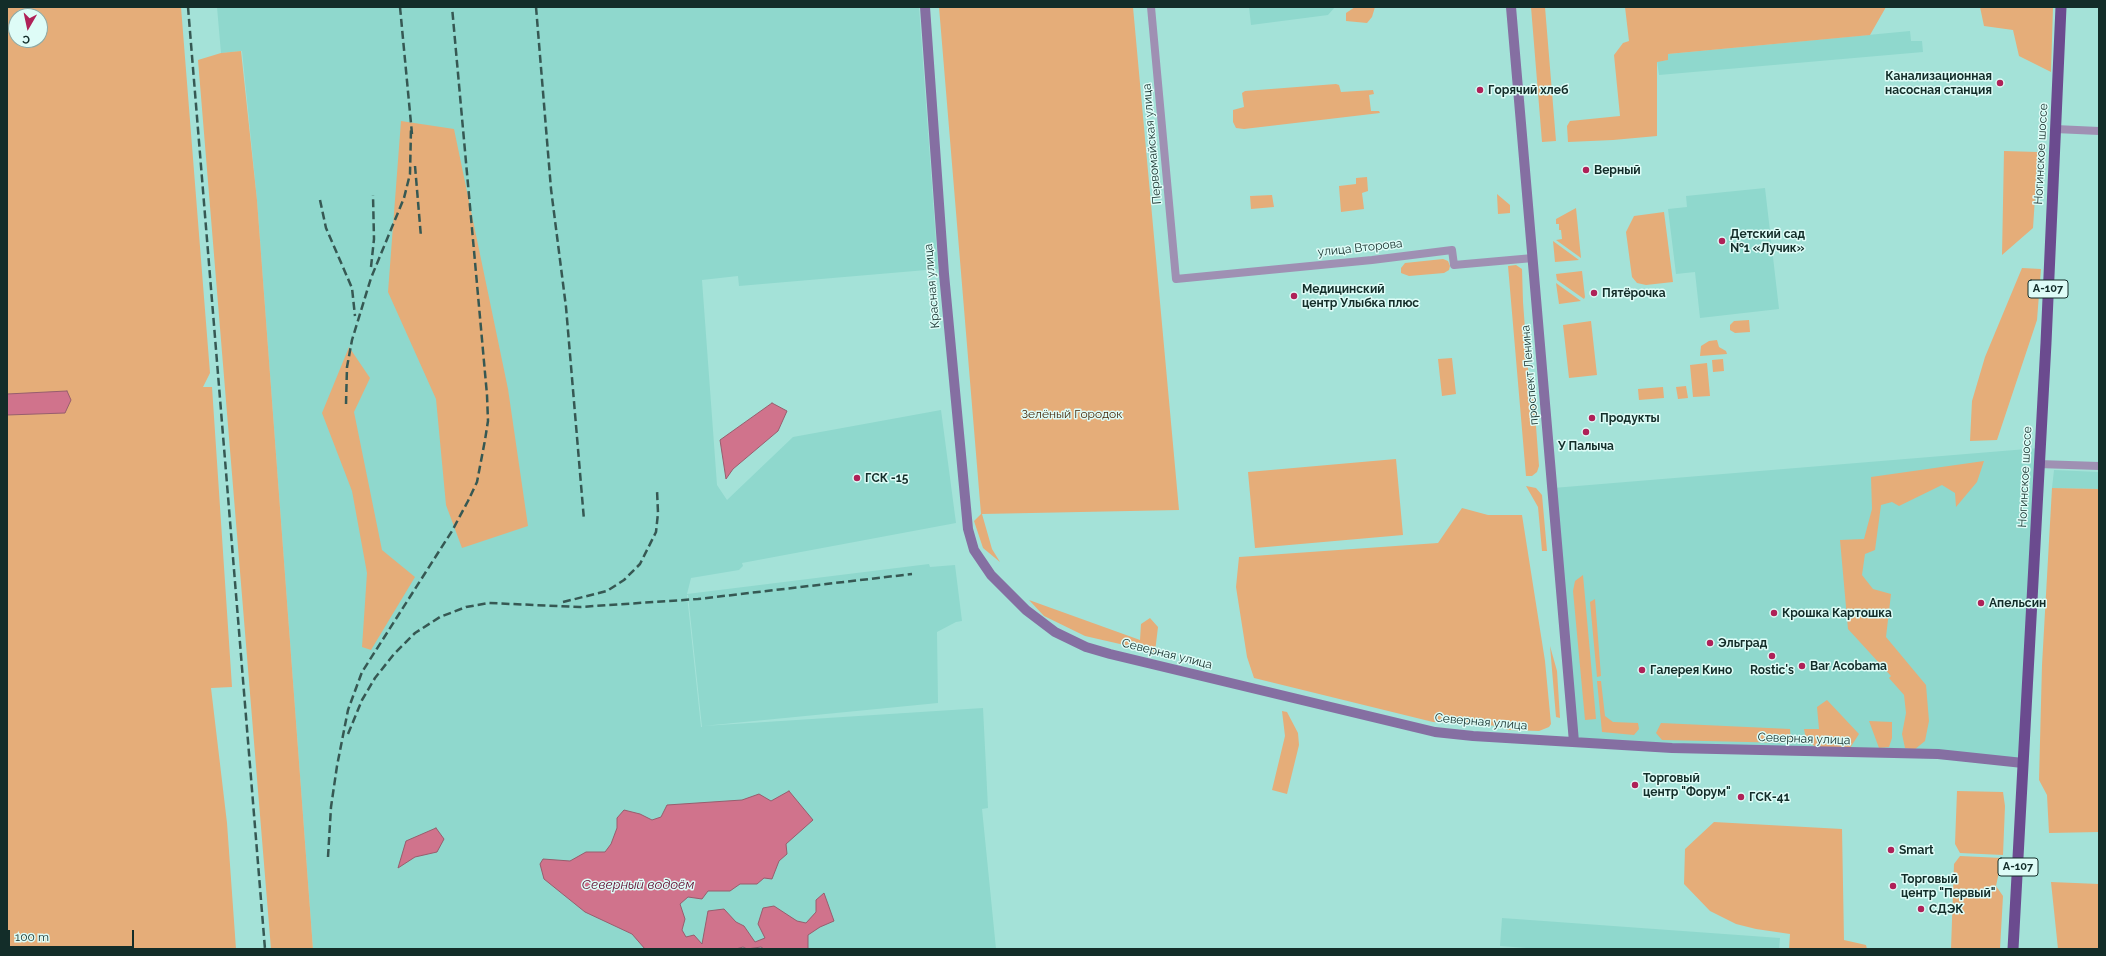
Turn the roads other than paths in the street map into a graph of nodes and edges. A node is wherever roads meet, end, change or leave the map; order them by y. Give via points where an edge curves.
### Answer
1 (925, 7) edge
2 (1151, 7) edge
3 (1512, 7) edge
4 (2061, 7) edge
5 (2055, 129) junction
6 (2099, 131) edge
7 (1533, 258) junction
8 (1176, 279) joint
9 (2038, 464) junction
10 (2099, 466) edge
11 (979, 560) joint
12 (1574, 742) junction
13 (2023, 763) junction
14 (2014, 949) edge

1 - 11 main road, Красная улица via 960,457 968,529
2 - 8 street, Первомайская улица
3 - 7 main road, проспект Ленина
4 - 5 highway, Ногинское шоссе / А-107
5 - 6 street
5 - 9 highway, Ногинское шоссе / А-107
7 - 8 street, улица Второва via 1454,265 1452,250
7 - 12 main road, проспект Ленина
9 - 10 street
9 - 13 highway, Ногинское шоссе / А-107
11 - 12 main road, Северная улица via 1026,610 1055,632 1095,649 1435,732
12 - 13 main road, Северная улица via 1672,748 1938,754
13 - 14 highway, Ногинское шоссе / А-107

